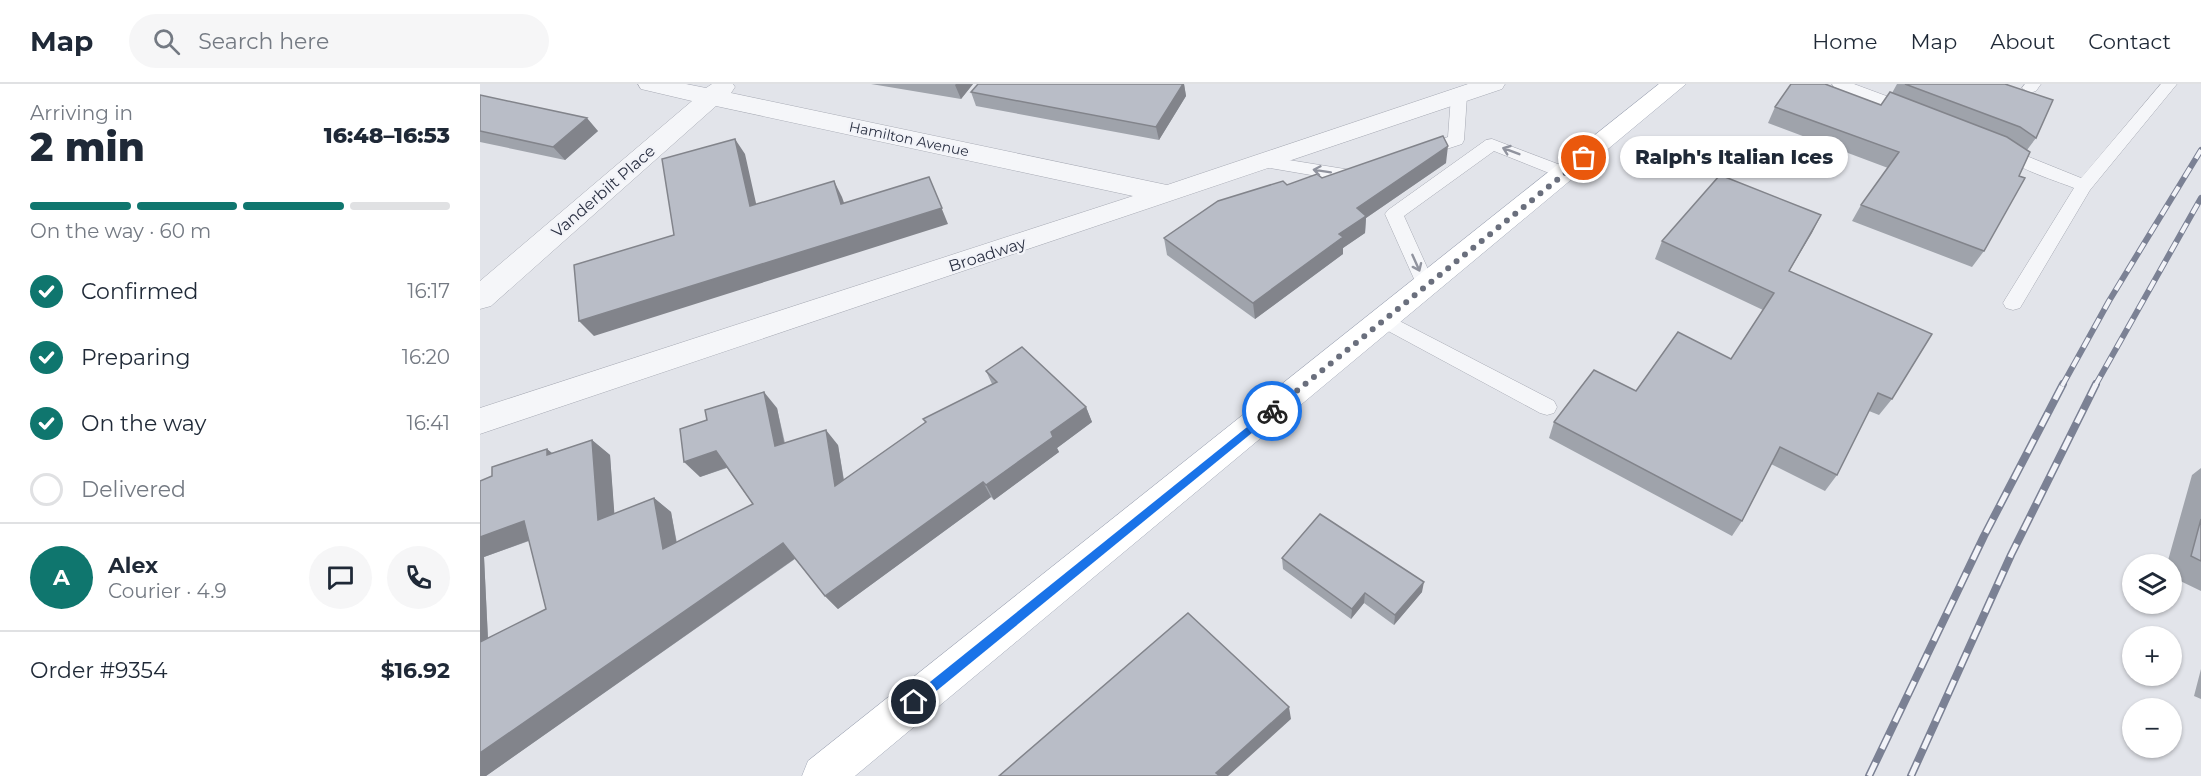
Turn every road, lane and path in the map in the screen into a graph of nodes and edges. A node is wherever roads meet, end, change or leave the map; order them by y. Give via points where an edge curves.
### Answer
1 (650, 84) edge
2 (1493, 84) edge
3 (1674, 84) edge
4 (1840, 84) edge
5 (2169, 84) edge
6 (719, 90) edge
7 (1459, 96) junction
8 (1927, 117) edge
9 (1992, 143) edge
10 (1404, 158) edge
11 (1264, 162) junction
12 (1383, 165) edge
13 (1565, 173) junction
14 (2084, 186) junction
15 (1168, 194) junction
16 (1426, 285) junction
17 (480, 298) edge
18 (2013, 303) dead end
19 (1384, 320) junction
20 (1547, 407) dead end
21 (480, 421) edge
22 (823, 776) edge

1 - 6 street, Hamilton Avenue
2 - 7 street, Broadway
3 - 13 main road
4 - 8 lane
5 - 14 lane
6 - 15 street, Hamilton Avenue
6 - 17 street, Vanderbilt Place
7 - 10 lane via 1456,140
7 - 11 street, Broadway
9 - 14 lane via 2023,161
12 -> 11 lane via 1352,176
11 - 15 street, Broadway
13 - 16 main road
13 -> 16 lane via 1492,144 1394,214
14 - 18 lane
15 - 21 street, Broadway
16 - 19 main road
19 - 20 lane
19 - 22 main road

